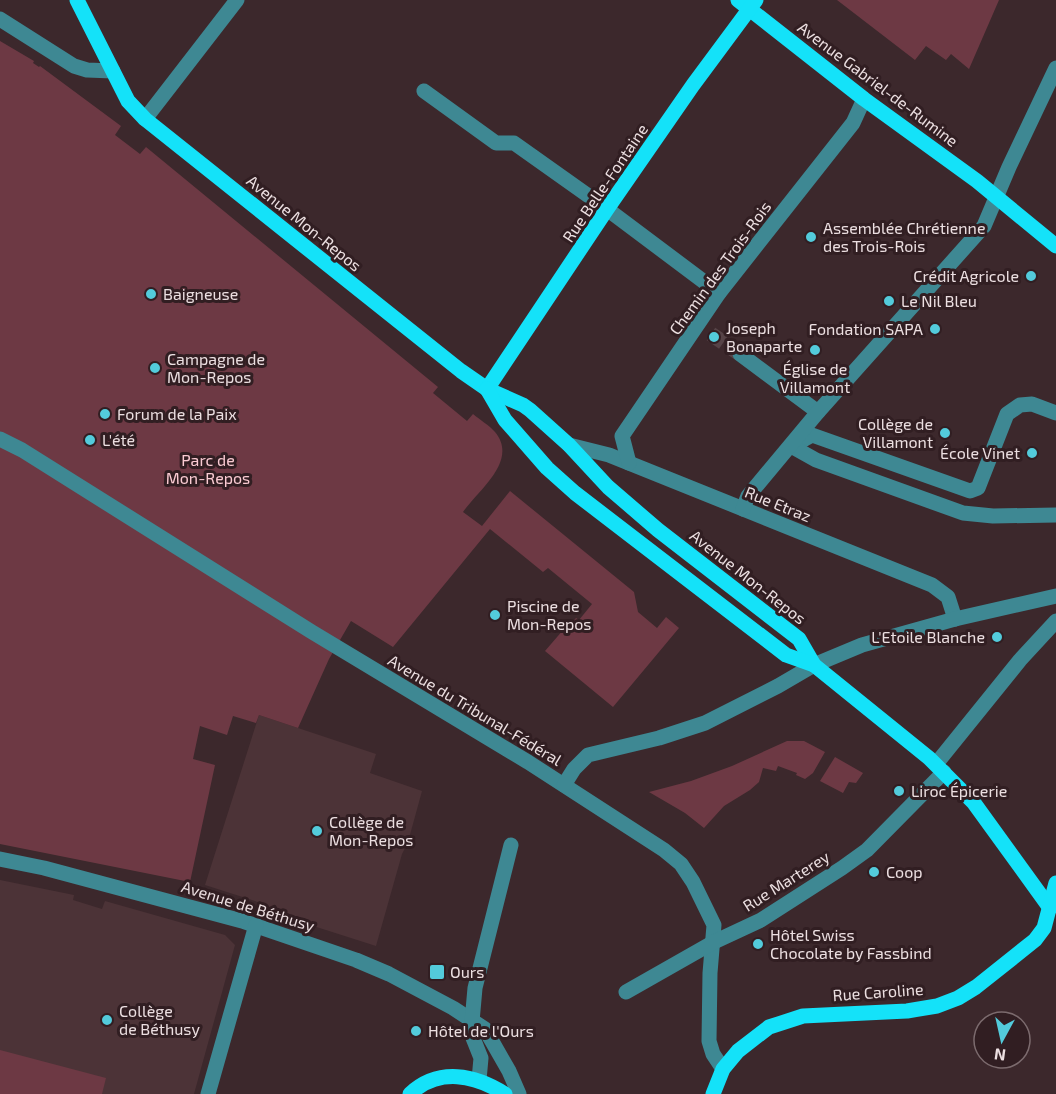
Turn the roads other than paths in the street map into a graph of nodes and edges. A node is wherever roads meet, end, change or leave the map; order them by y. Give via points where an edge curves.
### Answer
1 (78, 0) edge
2 (237, 0) edge
3 (747, 3) edge
4 (0, 20) edge
5 (1056, 68) edge
6 (113, 71) junction
7 (424, 91) dead end
8 (1050, 95) edge
9 (864, 99) junction
10 (145, 119) junction
11 (997, 197) junction
12 (607, 209) junction
13 (1056, 246) edge
14 (719, 293) junction
15 (740, 354) tunnel mouth
16 (487, 389) junction
17 (818, 412) junction
18 (1056, 413) edge
19 (0, 439) edge
20 (569, 445) junction
21 (791, 446) junction
22 (629, 463) junction
23 (743, 509) junction
24 (1056, 515) edge
25 (1056, 596) edge
26 (955, 619) junction
27 (1056, 621) edge
28 (814, 664) junction
29 (940, 768) junction
30 (564, 785) junction
31 (511, 845) dead end
32 (0, 860) edge
33 (1056, 883) edge
34 (1053, 912) edge
35 (256, 925) junction
36 (714, 942) junction
37 (626, 992) dead end
38 (472, 1022) junction
39 (723, 1069) junction
40 (479, 1080) junction
41 (208, 1094) edge
42 (410, 1094) edge
43 (505, 1094) edge
44 (519, 1094) edge
45 (712, 1094) edge

1 - 6 main road, Avenue Mon-Repos
2 - 10 street
3 - 9 main road, Avenue Gabriel-de-Rumine
3 - 12 main road, Rue Belle-Fontaine
4 - 6 street via 74,66
5 - 8 street
6 - 10 main road, Avenue Mon-Repos via 128,101
7 - 12 street via 496,143 514,143
8 - 11 street via 1009,167
9 - 11 main road, Avenue Gabriel-de-Rumine
9 - 14 street, Chemin des Trois-Rois via 853,123
10 - 16 main road, Avenue Mon-Repos
11 - 13 main road, Avenue Gabriel-de-Rumine
11 - 17 street via 984,226
12 - 14 street
12 - 16 main road, Rue Belle-Fontaine
14 - 22 street, Chemin des Trois-Rois via 705,330 622,436
15 - 17 street
16 - 20 main road, Avenue Mon-Repos via 523,405
16 - 28 main road, Avenue Mon-Repos via 527,447 575,493 786,656
17 - 21 street
18 - 21 street via 1032,404 1020,405 1007,414 978,488 970,491 812,435
19 - 30 street, Avenue du Tribunal-Fédéral
20 - 22 street, Rue Etraz
20 - 28 main road, Avenue Mon-Repos via 608,487 658,530 799,639
21 - 23 street via 748,496
21 - 24 street via 816,460 963,513
22 - 23 street, Rue Etraz
23 - 26 street, Rue Etraz via 932,585 948,597
25 - 26 street, Avenue du Tribunal-Fédéral
26 - 28 street, Avenue du Tribunal-Fédéral via 878,639
27 - 29 street, Rue Marterey via 1020,660
28 - 29 main road
28 - 30 street, Avenue du Tribunal-Fédéral via 778,687 705,723 588,755
29 - 34 main road via 974,803
29 - 36 street, Rue Marterey via 867,850 761,920
30 - 36 street via 681,864 712,917
31 - 38 street via 475,988
32 - 35 street, Avenue de Béthusy via 44,868
33 - 34 main road, Rue Caroline
34 - 39 main road, Rue Caroline via 1035,940 958,998 907,1011 803,1016 769,1027 738,1051
35 - 38 street, Avenue de Béthusy via 380,970
35 - 41 street
36 - 37 street, Rue Marterey
36 - 39 street via 709,1041
38 - 40 street via 471,1033 480,1058
38 - 44 street, Avenue de Béthusy via 491,1038
39 - 45 main road, Rue Caroline
40 - 42 main road via 458,1077 432,1081
40 - 43 main road

